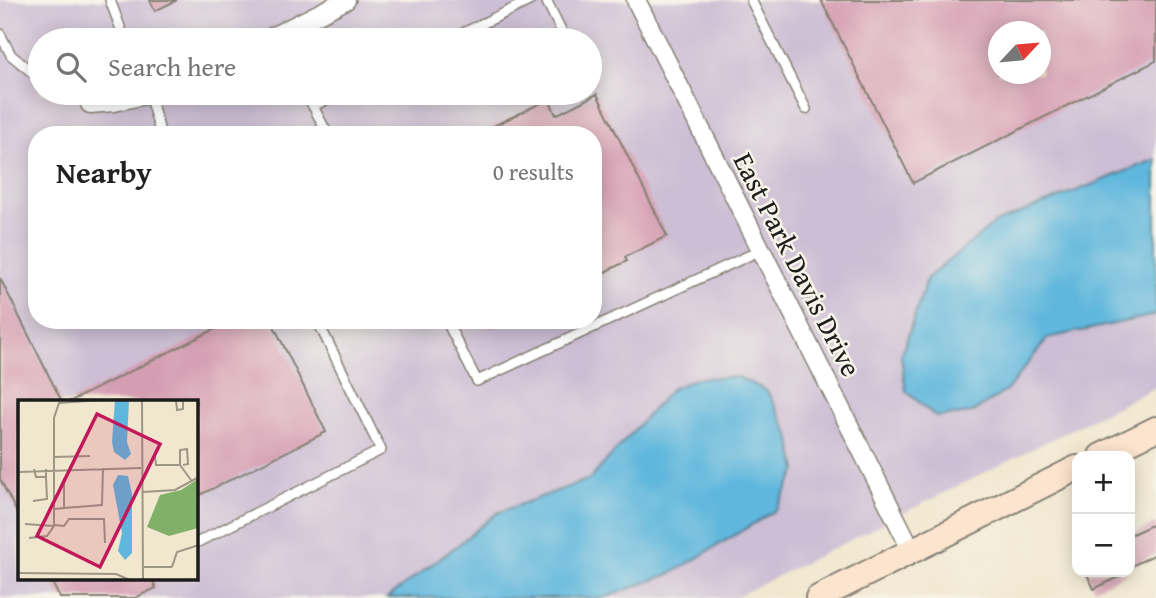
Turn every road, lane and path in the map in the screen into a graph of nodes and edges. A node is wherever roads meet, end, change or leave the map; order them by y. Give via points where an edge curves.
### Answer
1 (110, 0) edge
2 (346, 0) edge
3 (531, 0) edge
4 (545, 0) edge
5 (636, 0) edge
6 (751, 0) edge
7 (120, 28) edge
8 (294, 28) edge
9 (474, 28) edge
10 (560, 28) edge
11 (0, 34) edge
12 (28, 69) edge
13 (149, 105) edge
14 (313, 106) edge
15 (806, 109) dead end
16 (157, 126) edge
17 (323, 126) edge
18 (761, 250) junction
19 (602, 323) edge
20 (321, 329) edge
21 (451, 329) edge
22 (590, 329) edge
23 (1156, 429) edge
24 (1111, 451) edge
25 (1072, 471) edge
26 (198, 542) dead end
27 (912, 551) junction
28 (818, 598) edge

1 - 7 lane
2 - 8 street
3 - 9 lane
4 - 10 lane
5 - 18 street, East Park Davis Drive
6 - 15 lane
11 - 12 lane via 11,55
13 - 16 lane
14 - 17 lane
18 - 19 lane
18 - 27 street, East Park Davis Drive
20 - 26 lane via 381,450
21 - 22 lane via 477,381
23 - 24 main road
25 - 27 main road
27 - 28 main road

